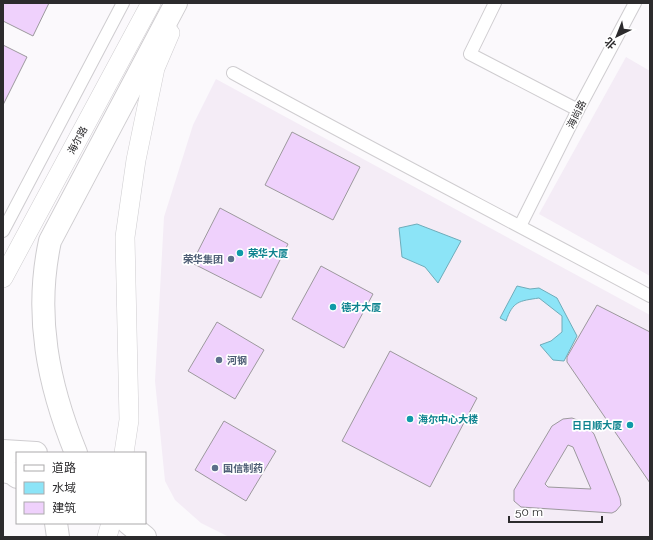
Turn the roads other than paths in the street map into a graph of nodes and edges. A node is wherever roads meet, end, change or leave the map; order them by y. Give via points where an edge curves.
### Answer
1 (123, 3) edge
2 (151, 3) edge
3 (176, 3) edge
4 (182, 3) edge
5 (495, 3) edge
6 (635, 3) edge
7 (233, 73) dead end
8 (578, 110) junction
9 (520, 226) junction
10 (3, 231) edge
11 (3, 278) edge
12 (650, 296) edge
13 (3, 451) edge
14 (20, 452) edge
15 (76, 452) edge
16 (124, 452) edge
17 (3, 471) edge
18 (16, 476) edge
19 (56, 524) edge
20 (111, 524) edge
21 (129, 524) edge
22 (58, 537) edge
23 (106, 537) edge
24 (145, 537) edge

1 - 10 street
2 - 11 main road, 海尔路
3 - 15 highway via 50,241 44,265 44,334 52,383
4 - 16 main road via 155,68 136,160 125,237 129,420
5 - 8 street via 470,54
6 - 8 street, 海尚路
7 - 9 street via 369,148
8 - 9 street, 海尚路
9 - 12 street
13 - 14 highway
17 - 18 highway
19 - 22 highway
20 - 23 main road
21 - 24 highway

